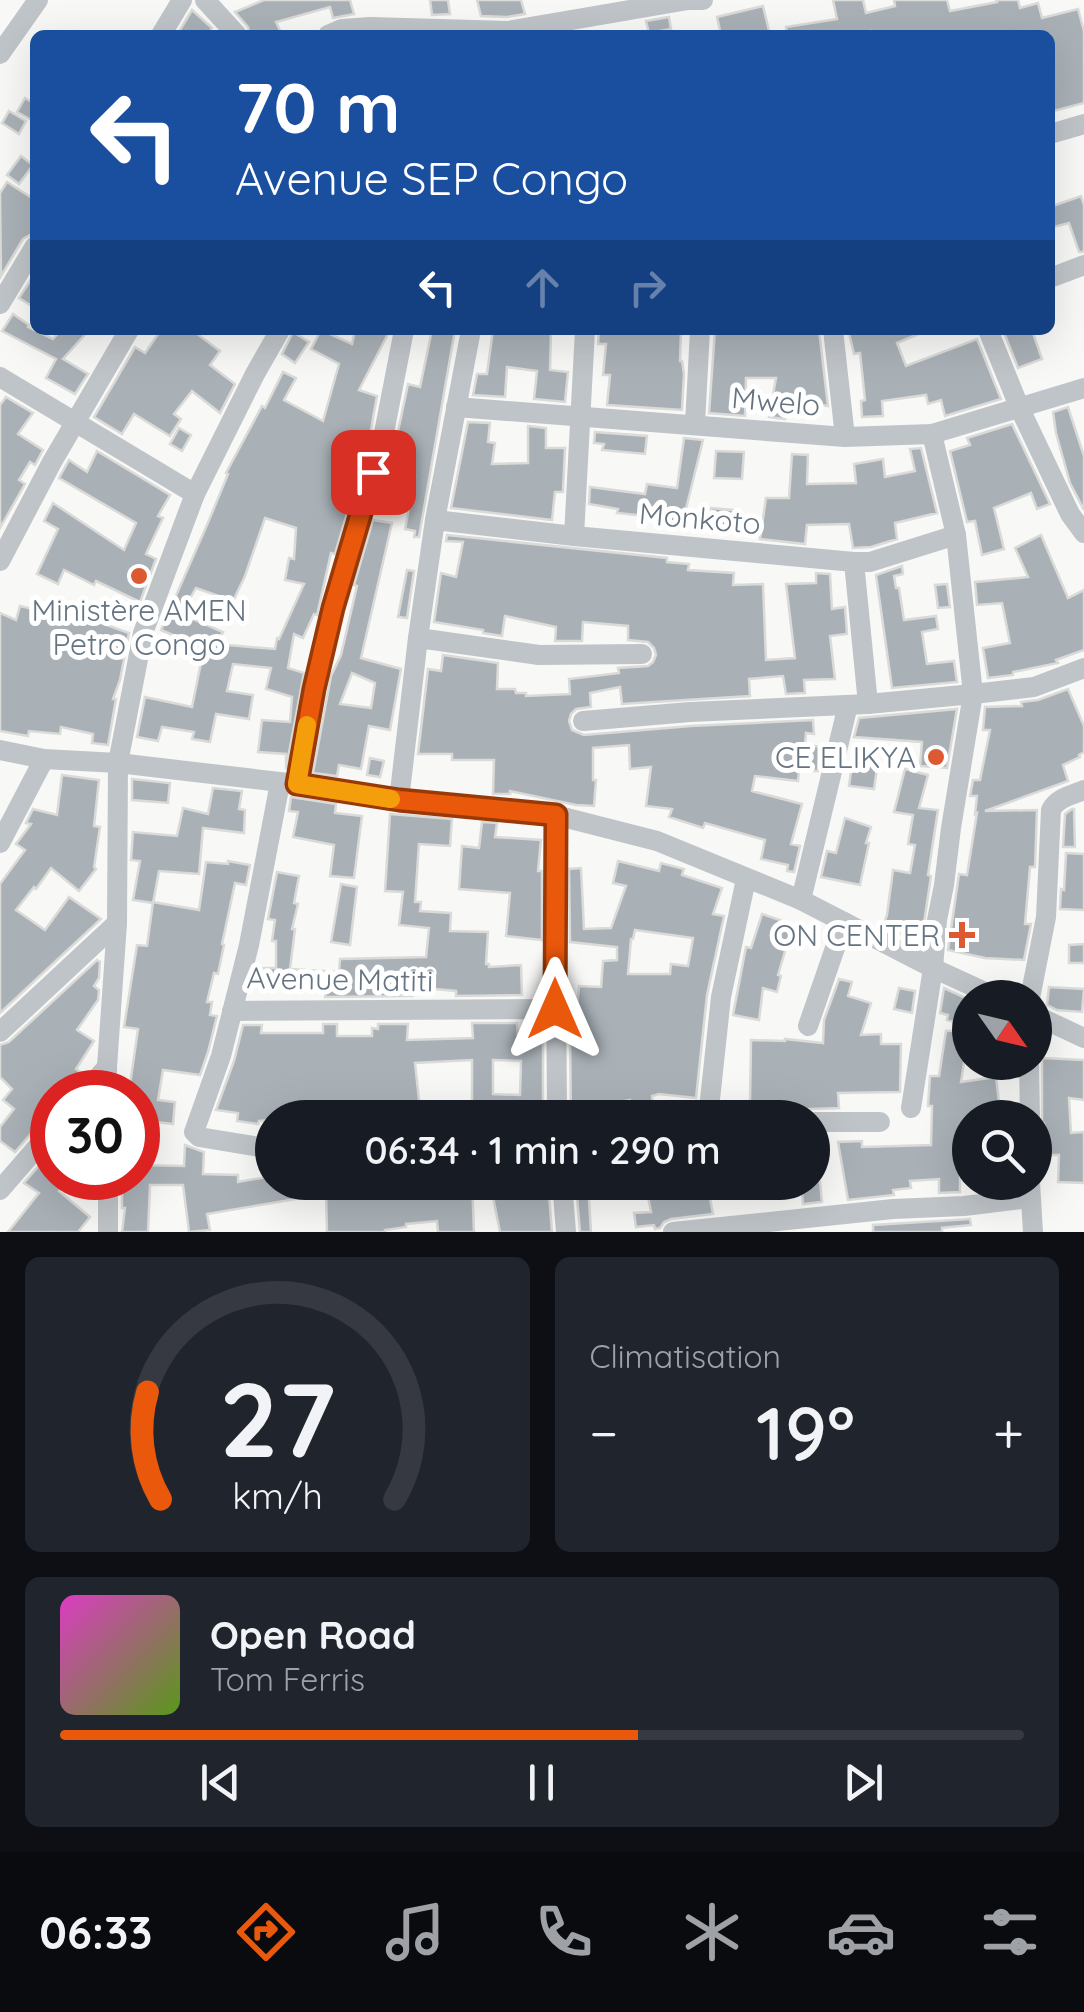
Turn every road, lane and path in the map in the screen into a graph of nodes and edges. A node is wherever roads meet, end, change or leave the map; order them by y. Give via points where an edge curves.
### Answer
1 (38, 0) edge
2 (182, 0) edge
3 (688, 0) edge
4 (702, 0) edge
5 (212, 2) edge
6 (163, 30) edge
7 (233, 30) edge
8 (340, 30) edge
9 (474, 30) edge
10 (514, 30) edge
11 (0, 54) edge
12 (1084, 124) edge
13 (1055, 133) edge
14 (30, 254) edge
15 (1084, 265) edge
16 (1055, 276) edge
17 (0, 304) edge
18 (126, 335) edge
19 (277, 335) edge
20 (403, 335) edge
21 (469, 335) edge
22 (584, 335) edge
23 (700, 335) edge
24 (834, 335) edge
25 (990, 335) edge
26 (0, 378) edge
27 (1084, 388) edge
28 (456, 407) junction
29 (1020, 409) junction
30 (579, 415) junction
31 (74, 423) junction
32 (695, 424) junction
33 (932, 434) junction
34 (846, 437) junction
35 (195, 494) junction
36 (1077, 512) edge
37 (435, 520) junction
38 (1084, 533) edge
39 (956, 535) junction
40 (574, 536) junction
41 (0, 561) edge
42 (854, 562) junction
43 (418, 638) junction
44 (642, 654) dead end
45 (1084, 668) edge
46 (973, 694) junction
47 (858, 704) junction
48 (583, 721) dead end
49 (0, 750) edge
50 (44, 758) junction
51 (118, 763) junction
52 (288, 784) junction
53 (1084, 790) edge
54 (399, 800) junction
55 (556, 815) junction
56 (0, 843) edge
57 (746, 879) junction
58 (801, 900) junction
59 (844, 922) junction
60 (116, 924) junction
61 (933, 968) junction
62 (959, 980) edge
63 (1034, 980) edge
64 (555, 1009) junction
65 (232, 1010) junction
66 (1052, 1022) edge
67 (808, 1026) dead end
68 (0, 1032) edge
69 (1084, 1038) edge
70 (107, 1067) joint
71 (104, 1070) edge
72 (558, 1100) edge
73 (710, 1100) edge
74 (911, 1108) dead end
75 (830, 1122) edge
76 (880, 1122) dead end
77 (255, 1146) edge
78 (30, 1155) edge
79 (0, 1190) edge
80 (108, 1200) edge
81 (563, 1200) edge
82 (989, 1200) edge
83 (1031, 1200) edge
84 (108, 1232) edge
85 (566, 1232) edge
86 (674, 1232) edge
87 (1034, 1232) edge

1 - 11 street
2 - 6 street
3 - 4 street
3 - 10 street
5 - 7 street
8 - 9 street
12 - 13 street
14 - 17 street
15 - 16 street
18 - 31 street
19 - 35 street
20 - 52 street, Avenue Matiti via 382,438
21 - 28 street
22 - 30 street
23 - 32 street
24 - 34 street
25 - 29 street
26 - 31 street
27 - 29 street, Mwelo
28 - 30 street, Mwelo
28 - 37 street
29 - 33 street, Mwelo
29 - 36 street
30 - 32 street, Mwelo
30 - 40 street
31 - 35 street
31 - 41 street
32 - 34 street, Mwelo
33 - 34 street, Mwelo
33 - 39 street
35 - 51 street via 143,633
36 - 38 street
37 - 40 street, Monkoto
37 - 43 street
39 - 42 street, Monkoto
39 - 46 street
40 - 42 street, Monkoto
42 - 47 street
43 - 44 street via 538,655
43 - 54 street
45 - 46 street via 1034,687
46 - 47 street
46 - 61 street
47 - 48 street
47 - 58 street
49 - 50 street
50 - 51 street
50 - 56 street
51 - 52 street
51 - 60 street
52 - 54 street
52 - 65 street, Avenue Matiti
53 - 63 street via 1051,810 1046,917
54 - 55 street
55 - 57 street via 656,842
55 - 64 street
57 - 58 street
57 - 73 street via 721,998
58 - 59 street
59 - 61 street
59 - 67 street
60 - 68 street
60 - 70 street
61 - 62 street
61 - 74 street
64 - 65 street, Avenue Matiti
64 - 72 street
65 - 77 street via 194,1132
66 - 69 street
70 - 71 street
75 - 76 street
78 - 79 street
80 - 84 street
81 - 85 street
82 - 86 street
83 - 87 street

